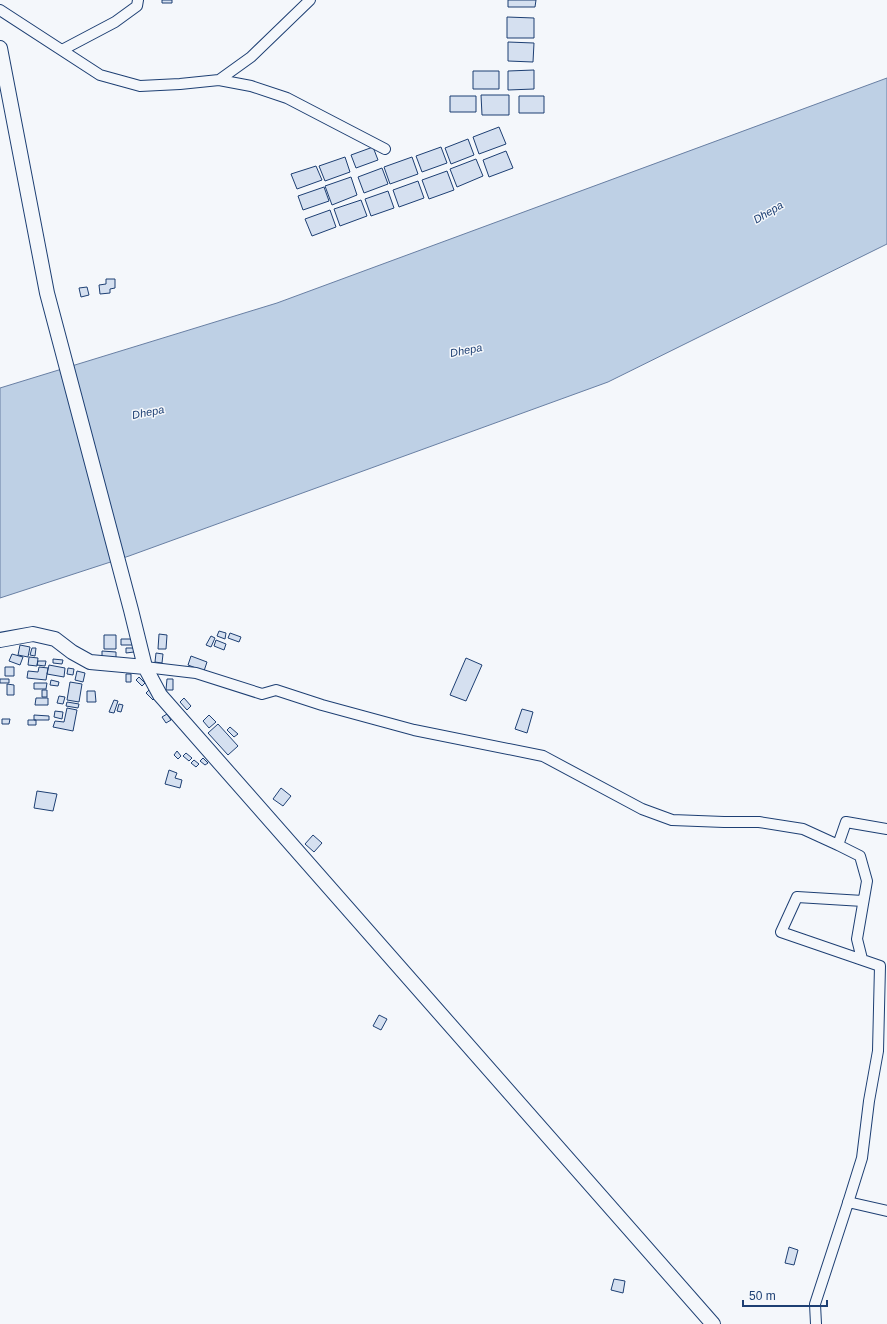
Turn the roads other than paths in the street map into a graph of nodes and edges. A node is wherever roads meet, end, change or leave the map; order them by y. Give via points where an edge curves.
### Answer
1 (138, 0) edge
2 (310, 0) edge
3 (0, 10) edge
4 (0, 48) edge
5 (62, 50) junction
6 (218, 80) junction
7 (4, 87) edge
8 (385, 149) dead end
9 (0, 640) edge
10 (145, 667) junction
11 (887, 829) edge
12 (838, 845) junction
13 (863, 901) junction
14 (862, 959) junction
15 (883, 1007) edge
16 (848, 1202) junction
17 (887, 1211) edge
18 (713, 1324) edge
19 (816, 1324) edge

1 - 5 street via 137,6 115,22
2 - 6 street via 251,57
3 - 5 street
4 - 7 street
5 - 6 street via 100,75 140,86
6 - 8 street via 251,86 287,98
7 - 10 street via 47,293
9 - 10 street via 33,634 55,638 90,662
10 - 12 street via 196,673 262,694 276,690 414,730 543,756 642,809 672,820 759,822 803,829
10 - 18 street via 160,695
11 - 12 street via 846,822
12 - 13 street via 860,856 867,881
13 - 14 street via 857,939
13 - 14 street via 797,897 781,932
14 - 15 street via 880,966
15 - 16 street via 862,1158
16 - 17 street
16 - 19 street via 814,1304

